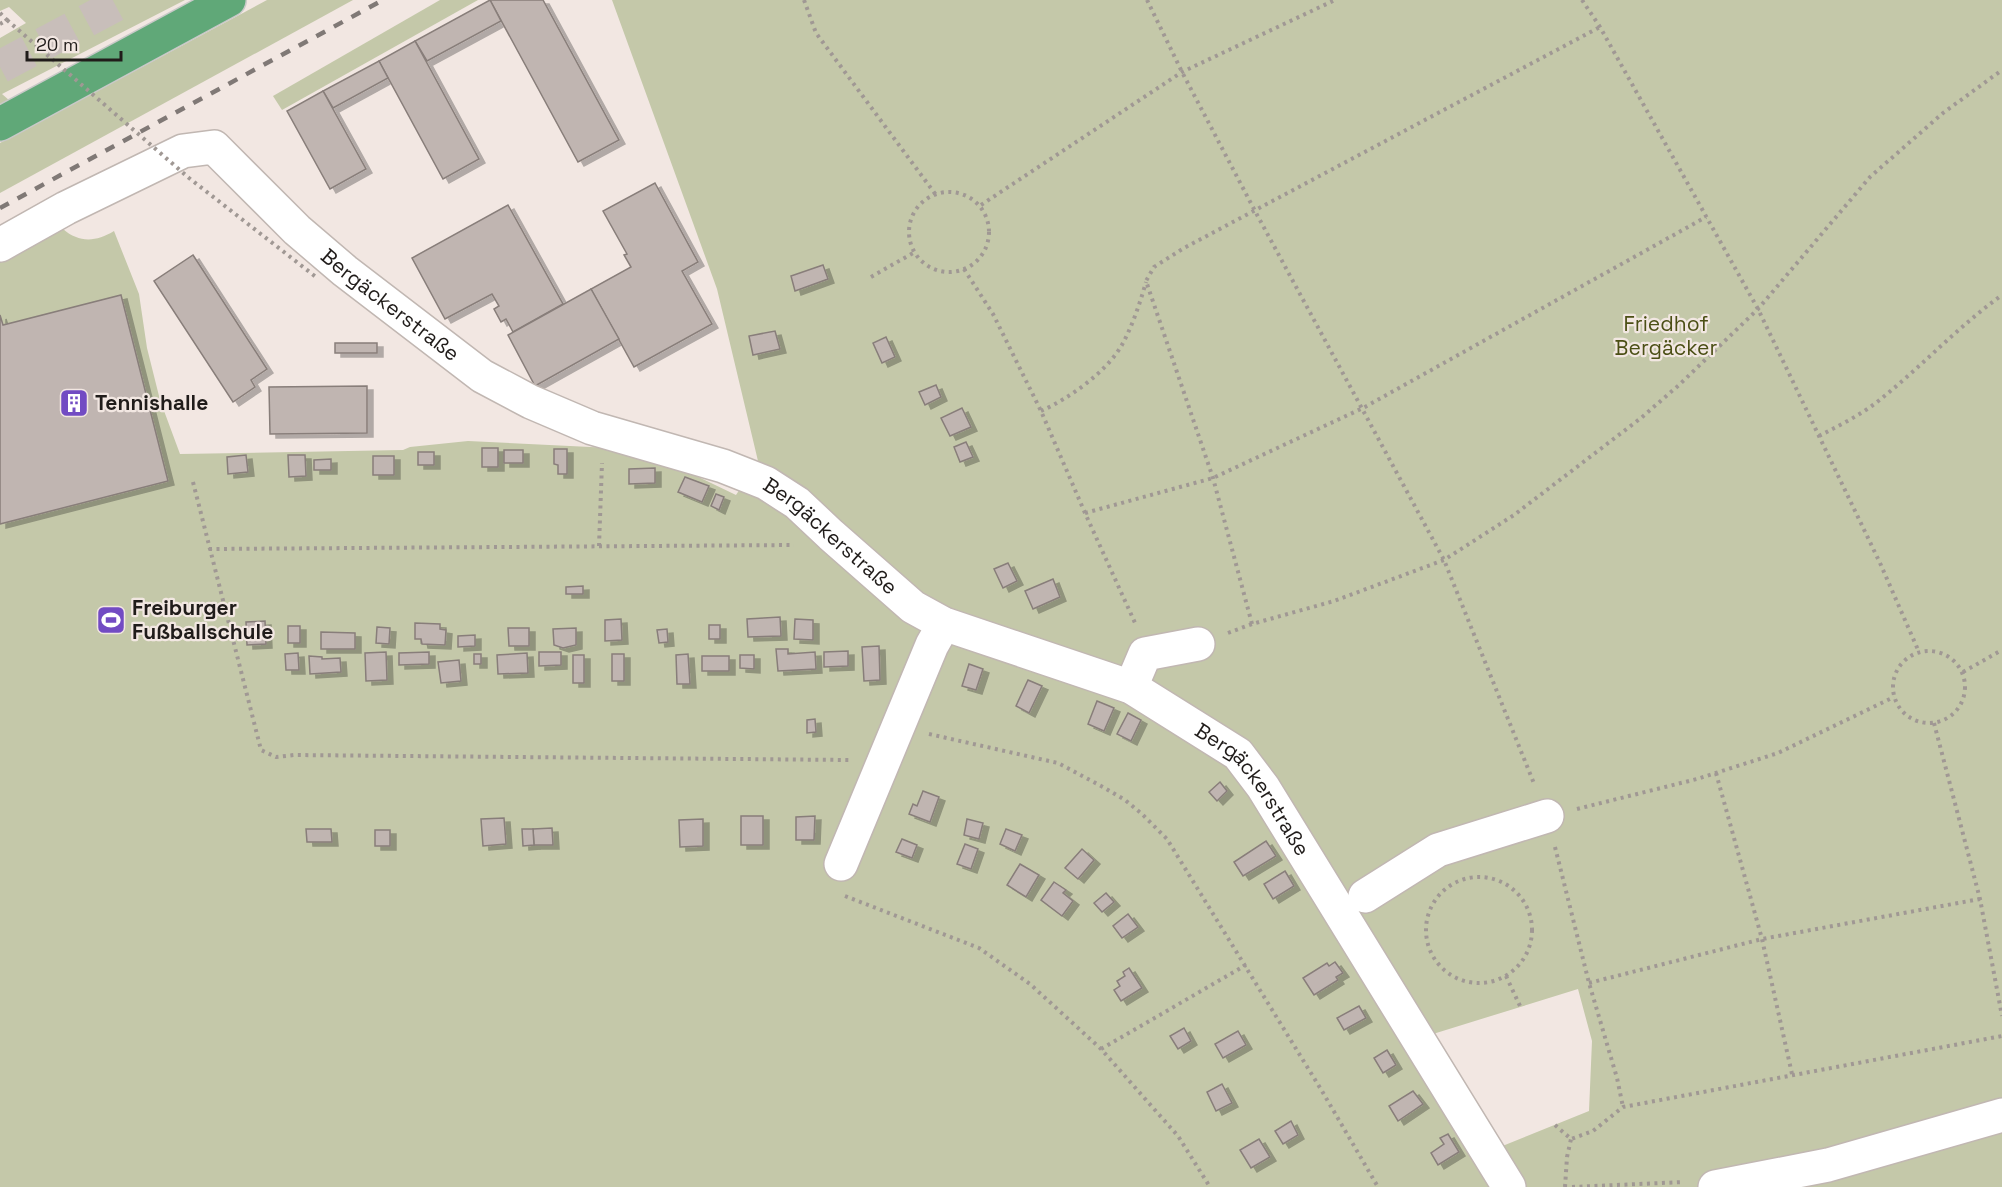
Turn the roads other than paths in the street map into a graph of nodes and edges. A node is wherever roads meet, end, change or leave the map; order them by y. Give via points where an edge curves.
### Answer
1 (229, 0) edge
2 (0, 124) edge
3 (0, 245) edge
4 (944, 624) junction
5 (1198, 644) road end
6 (1131, 687) junction
7 (1547, 816) road end
8 (841, 864) road end
9 (1365, 896) dead end
10 (2002, 1115) edge
11 (1509, 1187) edge
12 (1715, 1187) edge

1 - 2 highway
3 - 4 street, Bergäckerstraße via 183,151 214,147 304,236 482,376 592,428 723,466 766,483 797,502 913,607
4 - 6 street, Bergäckerstraße
4 - 8 street
5 - 6 street via 1145,654
6 - 11 street, Bergäckerstraße via 1238,754 1263,787
7 - 9 street via 1438,850
10 - 12 street via 1828,1165

